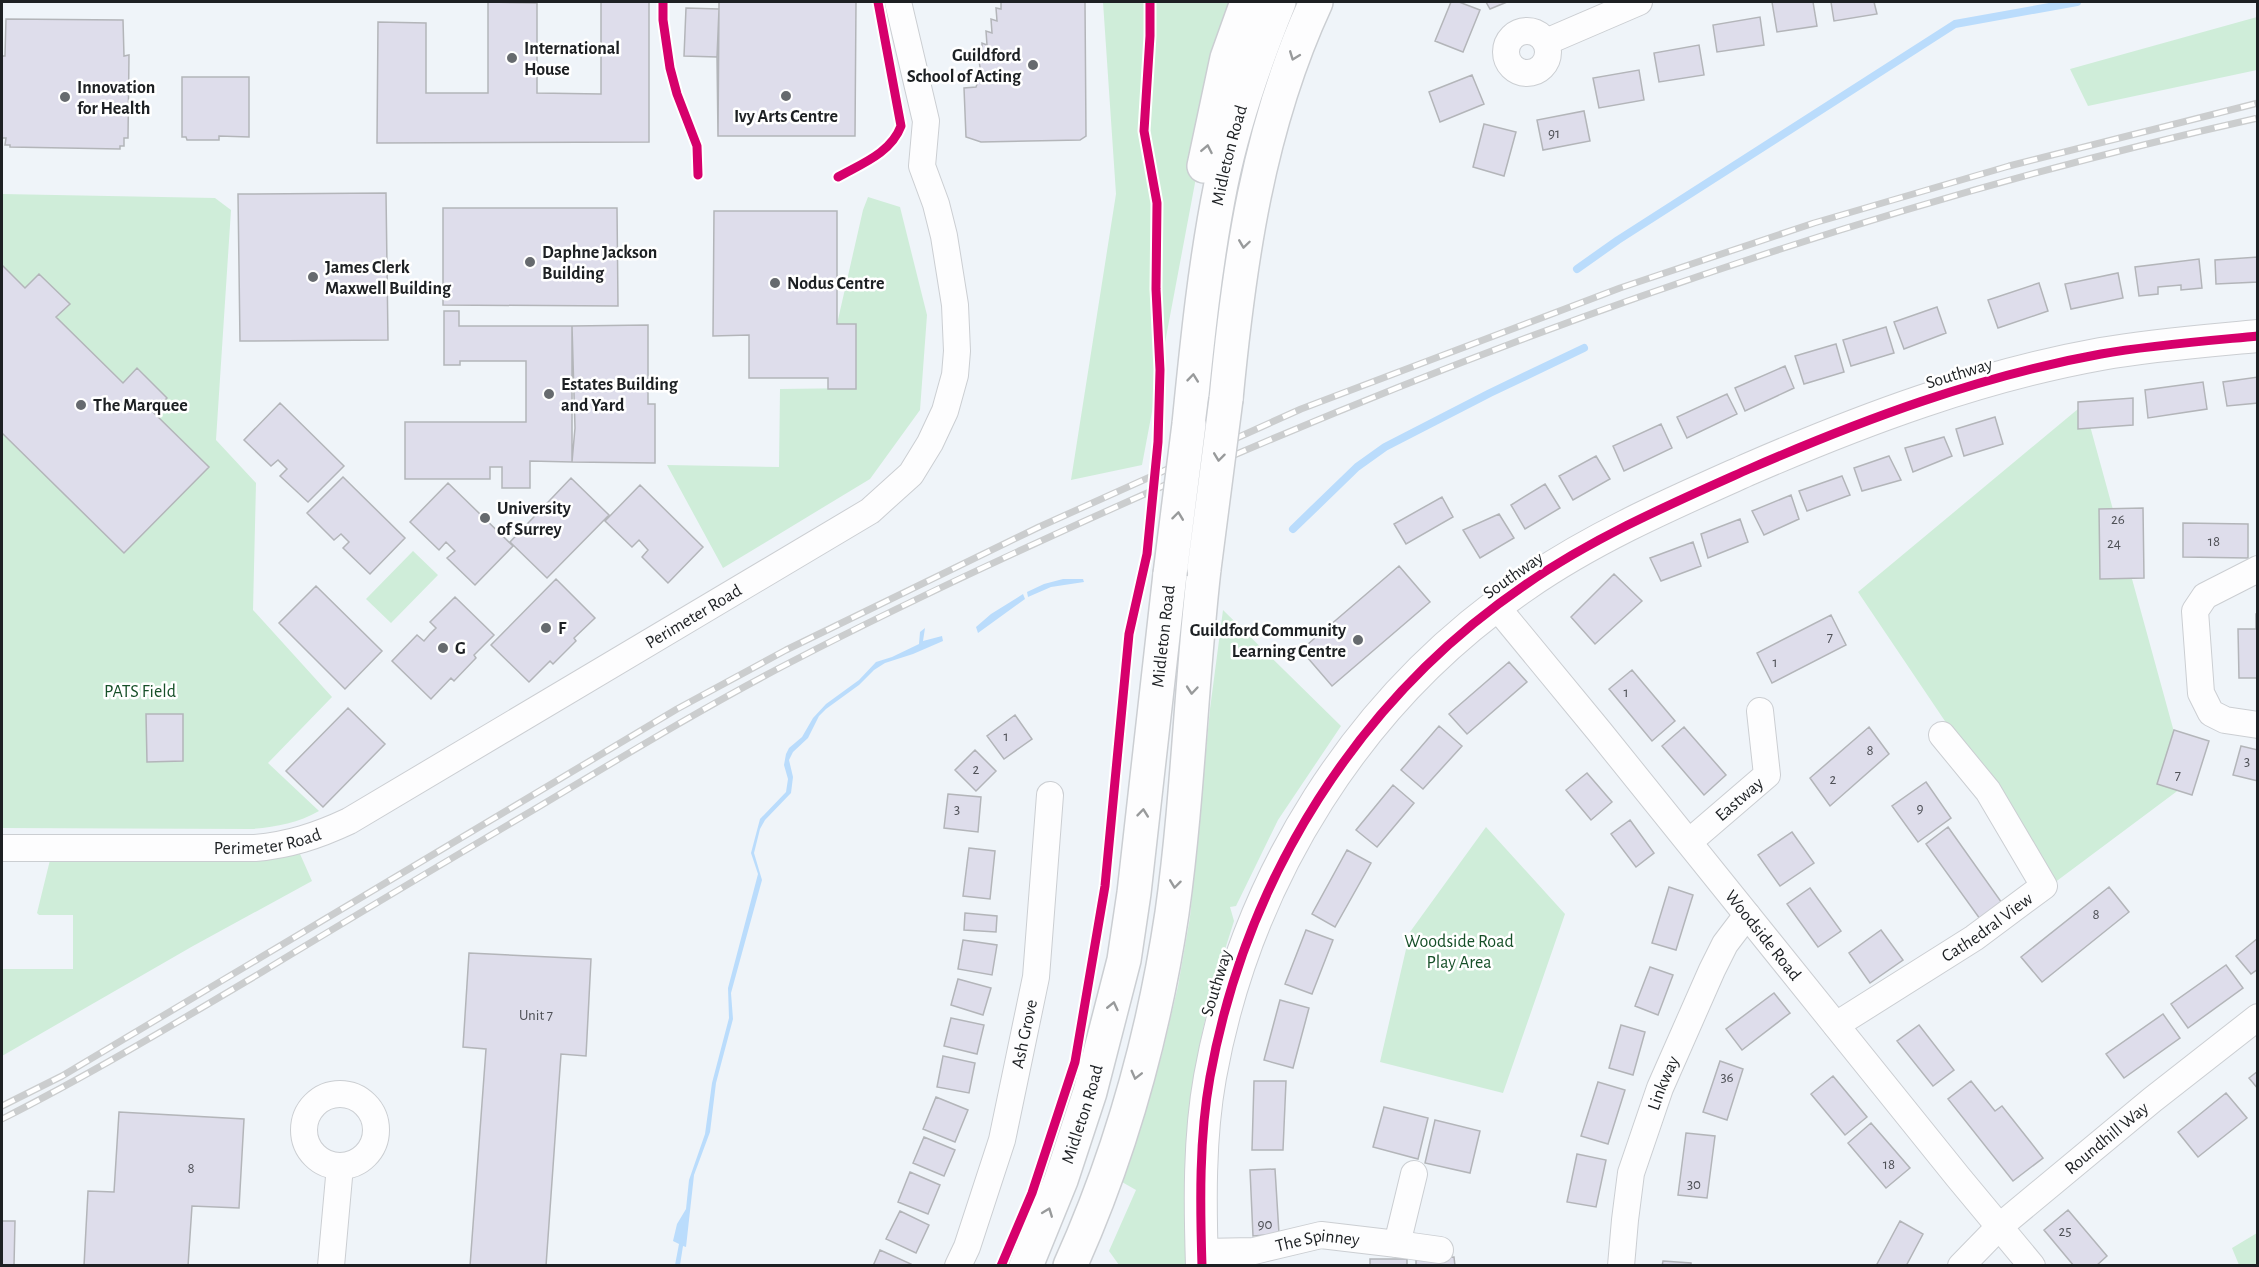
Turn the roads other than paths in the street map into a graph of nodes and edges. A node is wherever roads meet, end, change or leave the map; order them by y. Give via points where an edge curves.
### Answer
1 (898, 2) edge
2 (1247, 2) edge
3 (1279, 2) edge
4 (1316, 2) edge
5 (1639, 2) edge
6 (1546, 42) dead end
7 (1198, 332) junction
8 (2258, 336) edge
9 (2258, 569) edge
10 (1496, 606) junction
11 (1760, 711) dead end
12 (2258, 724) edge
13 (1942, 735) dead end
14 (1050, 795) dead end
15 (1689, 843) junction
16 (2, 848) edge
17 (1747, 915) junction
18 (2258, 1017) edge
19 (1836, 1025) junction
20 (340, 1166) dead end
21 (1414, 1174) dead end
22 (1999, 1227) junction
23 (1396, 1244) junction
24 (1440, 1250) dead end
25 (1202, 1259) edge
26 (331, 1266) edge
27 (958, 1266) edge
28 (1026, 1266) edge
29 (1070, 1266) edge
30 (1621, 1266) edge
31 (1961, 1266) edge
32 (2032, 1266) edge

1 - 16 street, Perimeter Road via 926,122 922,166 944,236 957,328 955,375 945,411 911,474 890,494 870,512 349,821 319,835 288,845 255,848
7 -> 2 highway via 1199,194 1227,58
3 - 7 highway, Midleton Road via 1230,146
4 -> 29 highway, Midleton Road, bridge via 1280,91 1256,183 1238,288 1164,958 1127,1110
5 - 6 street
28 -> 7 highway, Midleton Road, bridge via 1090,1092 1124,960
8 - 10 street, Southway via 2101,354 2000,377 1902,408 1794,449 1647,516 1554,566
9 - 12 street via 2205,596 2195,611 2201,693 2211,713 2225,720
10 - 15 street, Woodside Road
10 - 25 street, Southway via 1431,659 1374,720 1298,831 1259,911 1222,1016 1209,1080 1202,1145
11 - 15 street, Eastway via 1767,775
13 - 19 street, Cathedral View via 1988,791 2044,886 1974,938
14 - 27 street, Ash Grove via 1036,977 1002,1140
15 - 17 street, Woodside Road
17 - 19 street, Woodside Road
17 - 30 street, Linkway via 1725,944 1660,1088 1631,1173
18 - 22 street, Roundhill Way
19 - 22 street, Woodside Road
20 - 26 street
21 - 23 street
22 - 31 street, Roundhill Way
22 - 32 street, Woodside Road
23 - 24 street, The Spinney
23 - 25 street, The Spinney via 1321,1235

